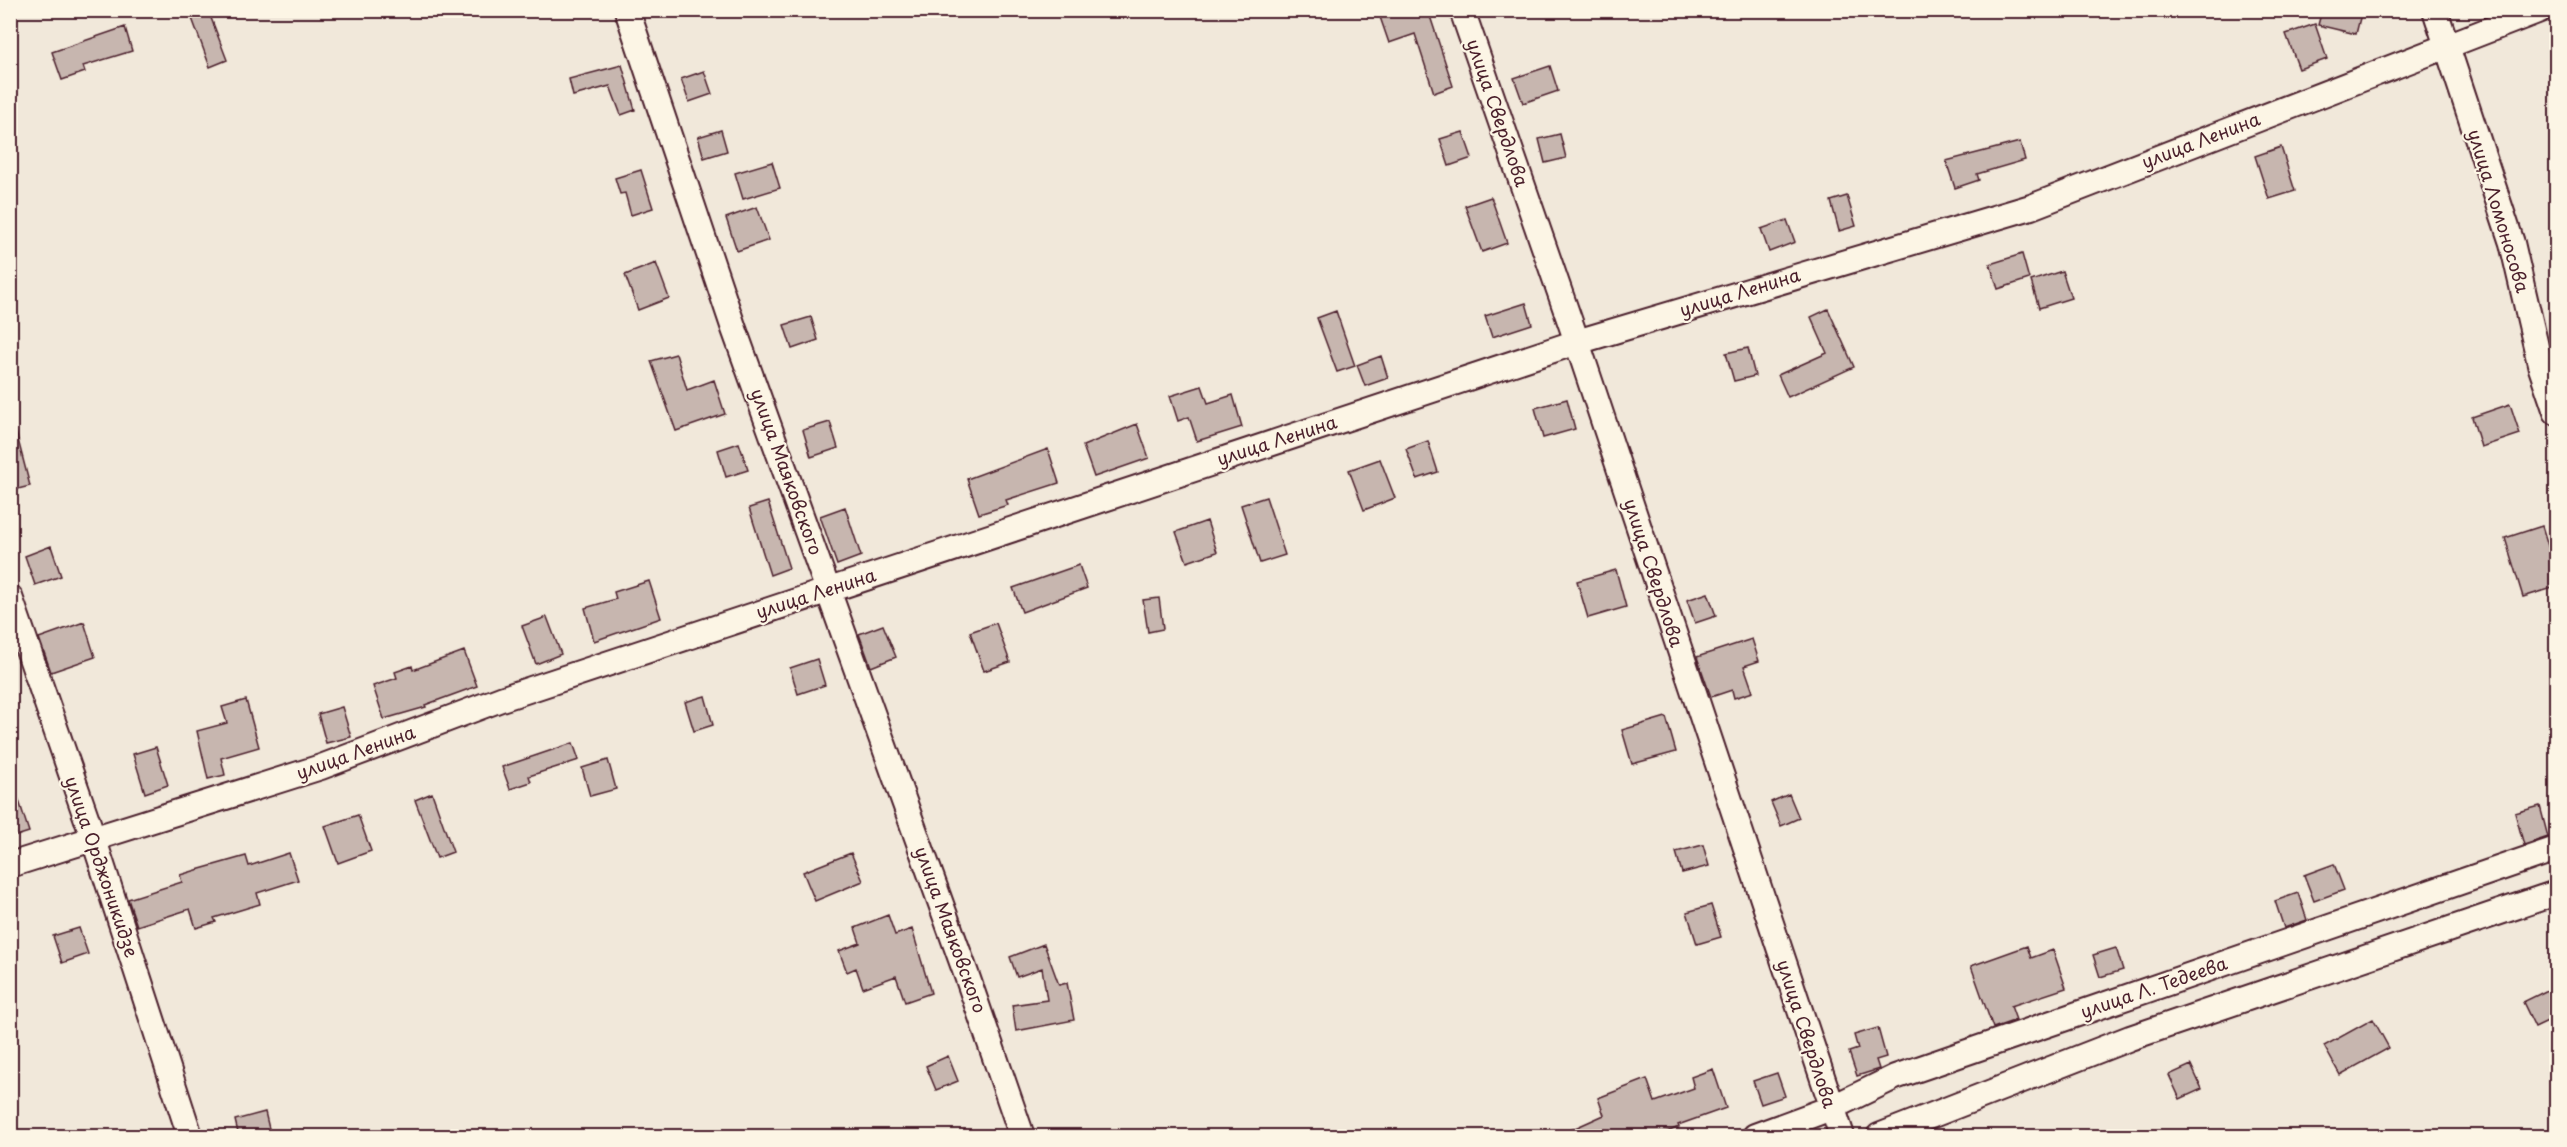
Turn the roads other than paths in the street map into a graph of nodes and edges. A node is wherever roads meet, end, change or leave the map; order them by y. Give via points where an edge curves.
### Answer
1 (627, 10) edge
2 (1462, 10) edge
3 (2435, 10) edge
4 (2540, 10) edge
5 (2447, 47) junction
6 (1577, 342) junction
7 (2556, 412) edge
8 (829, 590) junction
9 (10, 597) edge
10 (93, 837) junction
11 (2556, 849) edge
12 (10, 865) edge
13 (2556, 893) edge
14 (1831, 1108) junction
15 (1841, 1136) edge
16 (190, 1137) edge
17 (1022, 1137) edge
18 (1755, 1137) edge
19 (1873, 1137) edge
20 (1880, 1137) edge

1 - 8 street, улица Маяковского via 734,329
2 - 6 street, улица Свердлова
3 - 5 street, улица Ломоносова
4 - 5 street, улица Ленина
5 - 6 street, улица Ленина via 2031,207
5 - 7 street, улица Ломоносова via 2512,243 2541,368
6 - 8 street, улица Ленина
6 - 14 street, улица Свердлова
8 - 10 street, улица Ленина via 501,699 321,767
8 - 17 street, улица Маяковского
9 - 10 street, улица Орджоникидзе
10 - 12 street, улица Ленина
10 - 16 street, улица Орджоникидзе
11 - 14 street, улица Л. Тедеева via 1895,1077
13 - 20 street via 2130,1038
14 - 15 street, улица Свердлова
14 - 18 street, улица Л. Тедеева
15 - 19 street

